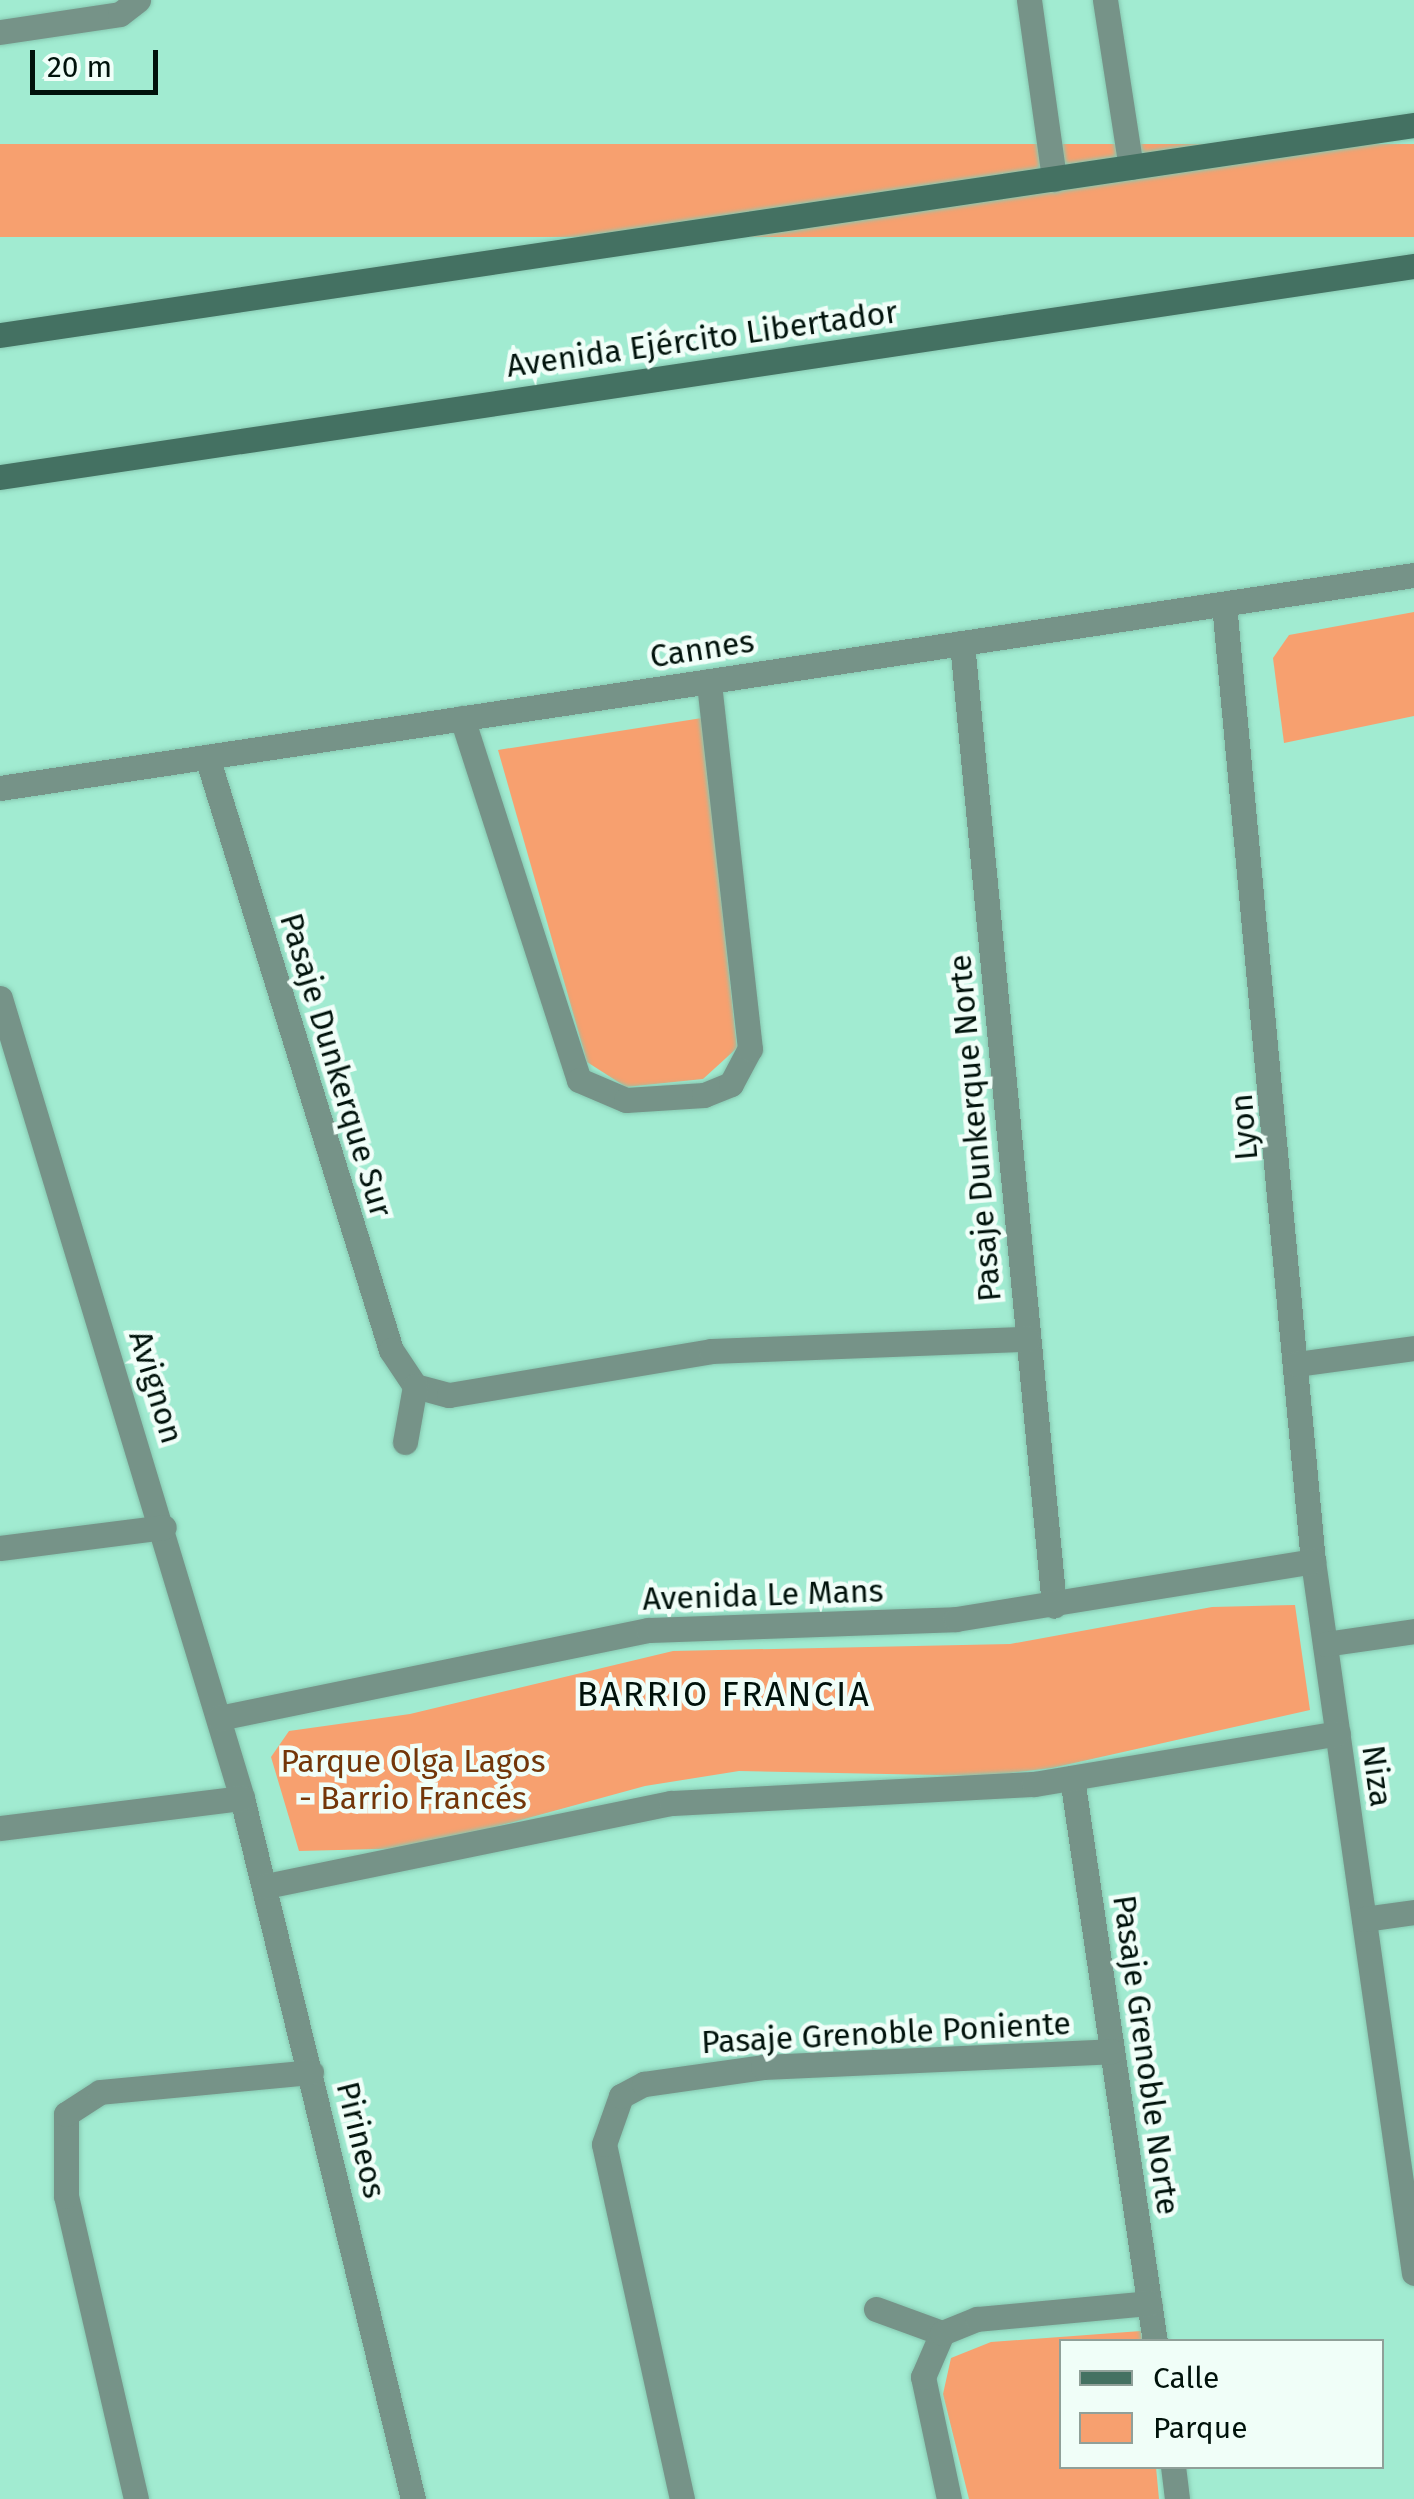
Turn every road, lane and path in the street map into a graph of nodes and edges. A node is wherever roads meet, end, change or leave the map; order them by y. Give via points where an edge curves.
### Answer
1 (137, 0) edge
2 (1029, 0) edge
3 (1105, 0) edge
4 (0, 32) edge
5 (1414, 125) edge
6 (1130, 167) junction
7 (1054, 179) junction
8 (1414, 266) edge
9 (0, 336) edge
10 (0, 477) edge
11 (1414, 575) edge
12 (1224, 604) junction
13 (962, 644) junction
14 (710, 681) junction
15 (462, 718) junction
16 (206, 757) junction
17 (0, 788) edge
18 (0, 998) edge
19 (1028, 1339) junction
20 (1414, 1348) edge
21 (1297, 1364) junction
22 (416, 1386) junction
23 (405, 1442) dead end
24 (164, 1527) junction
25 (0, 1548) edge
26 (1313, 1560) junction
27 (1054, 1606) junction
28 (1414, 1631) edge
29 (1325, 1644) junction
30 (220, 1718) junction
31 (1338, 1734) junction
32 (1072, 1778) junction
33 (242, 1798) junction
34 (0, 1828) edge
35 (266, 1886) junction
36 (1414, 1912) edge
37 (1364, 1919) junction
38 (1112, 2052) junction
39 (311, 2072) junction
40 (1414, 2273) edge
41 (1149, 2303) junction
42 (876, 2310) dead end
43 (942, 2333) junction
44 (1154, 2339) edge
45 (1173, 2469) edge
46 (136, 2499) edge
47 (413, 2499) edge
48 (682, 2499) edge
49 (949, 2499) edge
50 (1177, 2499) edge

1 - 4 street via 109,16
2 - 7 street
3 - 6 street
5 - 6 main road
6 - 7 main road
7 - 9 main road
8 - 10 main road, Avenida Ejército Libertador
11 - 12 street, Cannes
12 - 13 street, Cannes
12 - 21 street, Lyon
13 - 14 street, Cannes
13 - 19 street, Pasaje Dunkerque Norte
14 - 15 street, Cannes
14 - 15 street via 749,1035 741,1074 718,1091 666,1099 589,1088 567,1056
15 - 16 street, Cannes
16 - 17 street, Cannes
16 - 22 street, Pasaje Dunkerque Sur via 390,1350
18 - 24 street, Avignon
19 - 22 street via 711,1351 450,1395
19 - 27 street, Pasaje Dunkerque Norte
20 - 21 street
21 - 26 street, Lyon
22 - 23 street
24 - 25 street
24 - 30 street, Avignon
26 - 27 street, Avenida Le Mans
26 - 29 street, Lyon
27 - 30 street, Avenida Le Mans via 956,1619 648,1630
28 - 29 street
29 - 31 street, Niza
30 - 33 street, Avignon
31 - 32 street
31 - 37 street, Niza
32 - 35 street via 671,1803
32 - 38 street, Pasaje Grenoble Norte
33 - 34 street
33 - 35 street, Pirineos
35 - 39 street, Pirineos
36 - 37 street
37 - 40 street, Niza
38 - 41 street, Pasaje Grenoble Norte
38 - 48 street, Pasaje Grenoble Poniente via 764,2068 644,2084 612,2106 604,2144
39 - 46 street via 100,2092 73,2104 62,2126 66,2196
39 - 47 street, Pirineos
41 - 43 street via 977,2319
41 - 44 street, Pasaje Grenoble Norte
42 - 43 street
43 - 49 street via 923,2376
45 - 50 street

